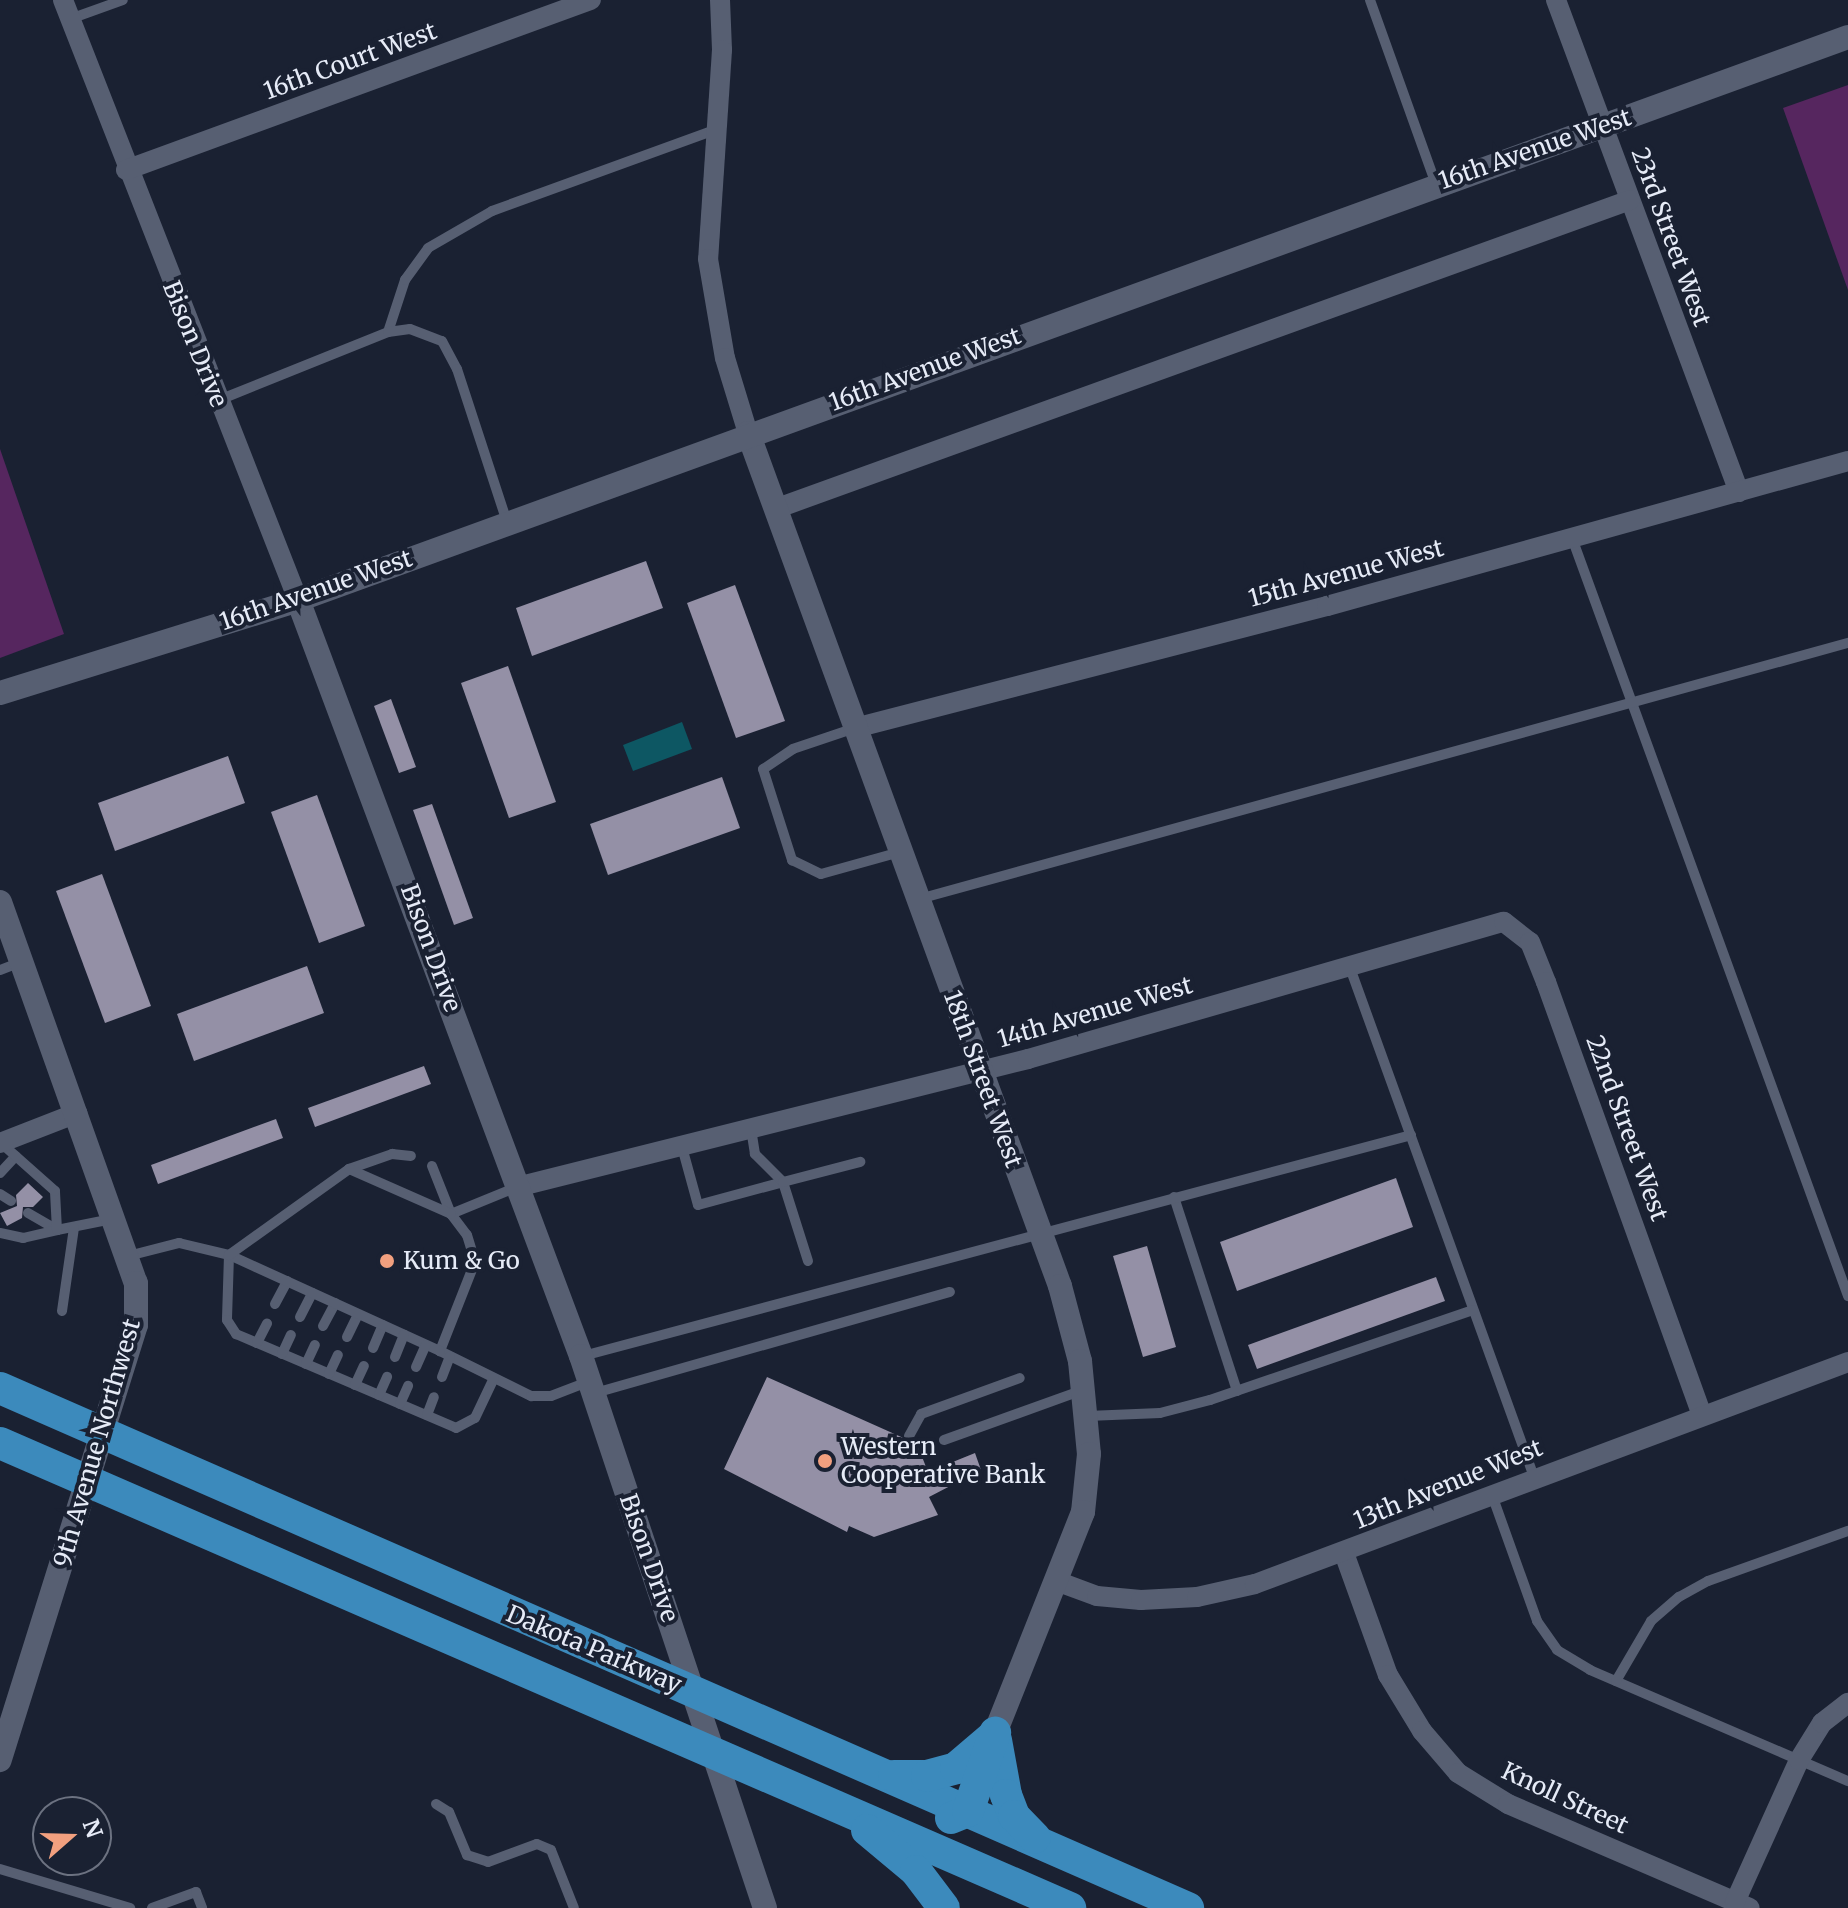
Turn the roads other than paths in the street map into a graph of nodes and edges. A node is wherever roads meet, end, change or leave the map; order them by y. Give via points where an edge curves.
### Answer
1 (123, 0) edge
2 (591, 0) edge
3 (720, 0) edge
4 (1370, 0) edge
5 (1556, 0) edge
6 (66, 10) edge
7 (1848, 37) edge
8 (1602, 126) junction
9 (715, 130) junction
10 (126, 170) junction
11 (1436, 184) junction
12 (1630, 200) junction
13 (388, 332) junction
14 (217, 401) junction
15 (748, 433) junction
16 (1848, 461) edge
17 (1739, 492) junction
18 (775, 509) junction
19 (507, 522) junction
20 (1572, 538) junction
21 (298, 600) junction
22 (1848, 643) edge
23 (0, 693) edge
24 (1632, 702) junction
25 (855, 728) junction
26 (900, 852) junction
27 (917, 900) junction
28 (0, 902) edge
29 (1452, 934) joint
30 (1349, 965) junction
31 (11, 966) edge
32 (980, 1072) junction
33 (77, 1113) junction
34 (751, 1130) junction
35 (1411, 1135) junction
36 (682, 1147) junction
37 (6, 1148) edge
38 (411, 1156) dead end
39 (860, 1162) dead end
40 (432, 1166) dead end
41 (349, 1169) junction
42 (0, 1173) edge
43 (783, 1182) junction
44 (517, 1187) junction
45 (0, 1194) edge
46 (1174, 1197) junction
47 (11, 1201) dead end
48 (28, 1213) dead end
49 (451, 1214) junction
50 (116, 1219) junction
51 (74, 1228) junction
52 (57, 1230) junction
53 (1040, 1232) junction
54 (0, 1233) edge
55 (229, 1255) junction
56 (128, 1256) junction
57 (808, 1261) dead end
58 (287, 1281) junction
59 (950, 1292) dead end
60 (312, 1293) junction
61 (1848, 1296) edge
62 (335, 1303) junction
63 (275, 1304) dead end
64 (1473, 1310) junction
65 (62, 1311) dead end
66 (358, 1314) junction
67 (300, 1317) dead end
68 (267, 1323) dead end
69 (383, 1325) junction
70 (323, 1326) dead end
71 (291, 1335) dead end
72 (404, 1335) junction
73 (347, 1337) dead end
74 (257, 1343) junction
75 (315, 1345) dead end
76 (426, 1345) junction
77 (373, 1348) dead end
78 (282, 1354) junction
79 (445, 1354) junction
80 (338, 1355) dead end
81 (581, 1356) junction
82 (395, 1357) dead end
83 (1848, 1362) edge
84 (306, 1364) junction
85 (364, 1366) dead end
86 (416, 1367) dead end
87 (329, 1374) junction
88 (387, 1377) dead end
89 (442, 1377) dead end
90 (494, 1378) junction
91 (1020, 1378) dead end
92 (355, 1385) junction
93 (408, 1386) dead end
94 (0, 1388) edge
95 (591, 1388) junction
96 (1085, 1389) junction
97 (1237, 1391) junction
98 (379, 1395) junction
99 (434, 1397) dead end
100 (400, 1404) junction
101 (427, 1415) junction
102 (1702, 1415) junction
103 (1088, 1416) junction
104 (101, 1435) junction
105 (909, 1436) dead end
106 (944, 1440) dead end
107 (0, 1443) edge
108 (1534, 1477) junction
109 (87, 1480) junction
110 (1491, 1493) junction
111 (1848, 1531) edge
112 (1344, 1553) junction
113 (1059, 1582) junction
114 (432, 1628) junction
115 (591, 1659) junction
116 (1616, 1681) junction
117 (1848, 1703) edge
118 (701, 1717) junction
119 (995, 1733) junction
120 (799, 1747) junction
121 (0, 1760) edge
122 (1799, 1760) junction
123 (882, 1774) junction
124 (1848, 1781) edge
125 (826, 1799) junction
126 (436, 1804) dead end
127 (968, 1811) junction
128 (1044, 1845) junction
129 (0, 1869) edge
130 (1743, 1905) edge
131 (130, 1908) edge
132 (152, 1908) edge
133 (202, 1908) edge
134 (574, 1908) edge
135 (765, 1908) edge
136 (944, 1908) edge
137 (1070, 1908) edge
138 (1188, 1908) edge

1 - 6 lane
2 - 10 street, 16th Court West
3 - 9 street
4 - 11 lane
5 - 8 street, 23rd Street West
6 - 10 street, Bison Drive
7 - 8 street, 16th Avenue West
8 - 11 street, 16th Avenue West
8 - 12 street, 23rd Street West
9 - 13 lane via 492,211 428,248 405,280
9 - 15 street via 708,259 725,358
10 - 14 street, Bison Drive
11 - 15 street, 16th Avenue West
12 - 17 street, 23rd Street West
12 - 18 street
13 - 14 lane
13 - 19 lane via 410,329 442,341 457,369
14 - 21 street, Bison Drive
15 - 18 street, 18th Street West
15 - 19 street, 16th Avenue West
16 - 17 street, 15th Avenue West
17 - 20 street, 15th Avenue West
18 - 25 street, 18th Street West
19 - 21 street, 16th Avenue West
20 - 24 lane
20 - 25 street, 15th Avenue West
21 - 23 street, 16th Avenue West
21 - 44 street, Bison Drive
22 - 24 lane
24 - 27 lane
24 - 61 lane
25 - 26 street, 18th Street West
25 - 26 lane via 793,749 763,769 792,860 821,874
26 - 27 street, 18th Street West
27 - 32 street, 18th Street West
28 - 31 street, 9th Avenue Northwest
29 - 30 street, 14th Avenue West
29 - 102 street, 22nd Street West via 1504,922 1530,942
30 - 32 street, 14th Avenue West
30 - 35 lane
31 - 33 street, 9th Avenue Northwest
32 - 34 street, 14th Avenue West
32 - 53 street, 18th Street West
33 - 37 street
33 - 50 street, 9th Avenue Northwest
34 - 36 street, 14th Avenue West
34 - 43 lane via 755,1154
35 - 46 lane
35 - 64 lane
36 - 43 lane via 698,1205
36 - 44 street, 14th Avenue West
37 - 42 lane
37 - 52 lane via 55,1191
38 - 41 lane via 392,1154
39 - 43 lane
40 - 49 lane
41 - 49 lane
41 - 55 lane
43 - 57 lane
44 - 49 lane
44 - 81 street, Bison Drive
45 - 47 lane
46 - 53 lane
46 - 97 lane
48 - 52 lane
49 - 79 lane via 467,1235 475,1262
50 - 51 lane
50 - 56 street, 9th Avenue Northwest
51 - 52 lane
51 - 65 lane
52 - 54 lane via 23,1238
53 - 81 lane
53 - 96 street, 18th Street West via 1071,1323
55 - 56 lane via 179,1243
55 - 58 lane
55 - 74 lane via 227,1320 236,1334
56 - 104 street, 9th Avenue Northwest via 136,1283 136,1325
58 - 60 lane
58 - 63 lane
59 - 95 lane
60 - 62 lane
60 - 67 lane
62 - 66 lane
62 - 70 lane
64 - 97 lane
64 - 108 lane
66 - 69 lane
66 - 73 lane
68 - 74 lane
69 - 72 lane
69 - 77 lane
71 - 78 lane
72 - 76 lane
72 - 82 lane
74 - 78 lane
75 - 84 lane
76 - 79 lane
76 - 86 lane
78 - 84 lane
79 - 89 lane
79 - 90 lane
80 - 87 lane
81 - 95 street, Bison Drive
83 - 102 street, 13th Avenue West
84 - 87 lane
85 - 92 lane
87 - 92 lane
88 - 98 lane
90 - 95 lane via 531,1396
90 - 101 lane via 467,1425 456,1428
91 - 105 lane via 921,1414
92 - 98 lane
93 - 100 lane
94 - 104 highway, Dakota Parkway
95 - 118 street, Bison Drive
96 - 103 street, 18th Street West
96 - 106 lane
97 - 103 lane via 1160,1413
98 - 100 lane
99 - 101 lane
100 - 101 lane
102 - 108 street, 13th Avenue West
103 - 113 street, 18th Street West via 1083,1512
104 - 109 street, 9th Avenue Northwest
104 - 115 highway, Dakota Parkway
107 - 109 highway, Dakota Parkway
108 - 110 street, 13th Avenue West
109 - 114 highway, Dakota Parkway
109 - 121 street, 9th Avenue Northwest
110 - 112 street, 13th Avenue West
110 - 116 lane via 1537,1621 1557,1650
111 - 116 lane via 1708,1581 1679,1597 1651,1621
112 - 113 street, 13th Avenue West via 1255,1584 1172,1599 1114,1599
112 - 130 street, Knoll Street via 1388,1675 1422,1731 1458,1773 1508,1804
113 - 119 street, 18th Street West
114 - 115 highway via 521,1641
114 - 125 highway, Dakota Parkway
115 - 118 highway
115 - 120 highway, Dakota Parkway
116 - 122 lane
117 - 122 street via 1822,1723
118 - 120 highway
118 - 135 street, Bison Drive
119 - 123 highway via 956,1768 927,1776
119 - 127 highway
119 - 128 highway via 1014,1816
120 - 123 highway, Dakota Parkway
120 - 127 highway via 938,1815 960,1818
122 - 124 lane
122 - 130 street
123 - 127 highway, Dakota Parkway
125 - 136 highway via 916,1871
125 - 137 highway, Dakota Parkway
126 - 134 lane via 449,1812 467,1855 488,1862 537,1844 551,1850
127 - 128 highway, Dakota Parkway
128 - 138 highway, Dakota Parkway
129 - 131 lane
132 - 133 lane via 196,1892

